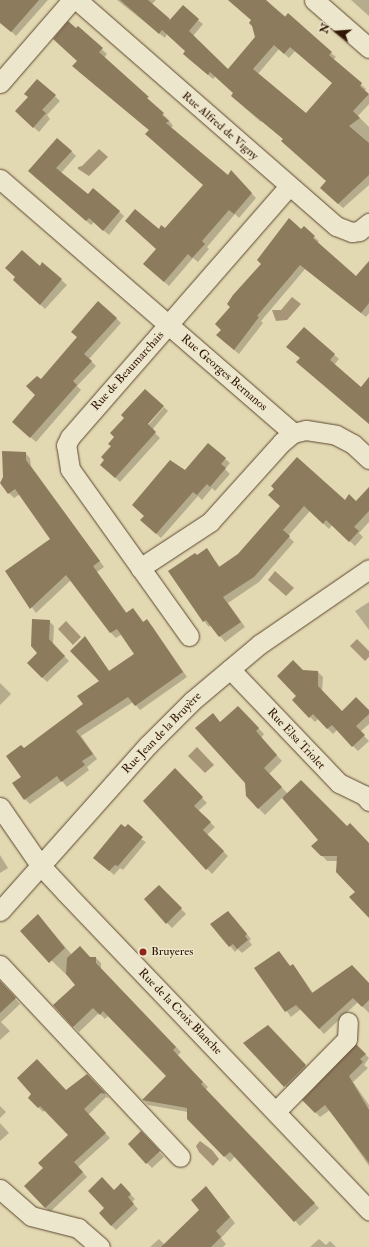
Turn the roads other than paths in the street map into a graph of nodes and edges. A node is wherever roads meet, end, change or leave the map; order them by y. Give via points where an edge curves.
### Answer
1 (72, 0) edge
2 (77, 0) edge
3 (314, 0) edge
4 (369, 48) edge
5 (0, 83) edge
6 (0, 179) edge
7 (289, 186) junction
8 (369, 223) edge
9 (169, 325) junction
10 (293, 433) junction
11 (369, 459) edge
12 (140, 568) junction
13 (369, 569) edge
14 (189, 636) dead end
15 (230, 669) junction
16 (369, 800) edge
17 (0, 807) edge
18 (40, 865) junction
19 (0, 911) edge
20 (0, 965) edge
21 (348, 1022) dead end
22 (276, 1111) junction
23 (180, 1157) dead end
24 (0, 1189) edge
25 (369, 1210) edge
26 (100, 1247) edge

1 - 5 street
2 - 7 street, Rue Alfred de Vigny
3 - 4 street
6 - 9 street, Rue Georges Bernanos
7 - 8 street, Rue Alfred de Vigny via 344,230 359,231
7 - 9 street, Rue de Beaumarchais
9 - 10 street, Rue Georges Bernanos
9 - 12 street, Rue de Beaumarchais via 70,437 66,445 70,469
10 - 11 street via 306,430 336,435 353,444
10 - 12 street via 210,522
12 - 14 street, Rue de Beaumarchais
13 - 15 street, Rue Jean de la Bruyère via 260,644
15 - 16 street, Rue Elsa Triolet via 339,783
15 - 18 street, Rue Jean de la Bruyère via 170,722
17 - 18 street, Rue de la Croix Blanche
18 - 19 street, Rue Jean de la Bruyère
18 - 22 street, Rue de la Croix Blanche
20 - 23 street
21 - 22 street via 347,1039
22 - 25 street, Rue de la Croix Blanche
24 - 26 street via 31,1216 78,1228

